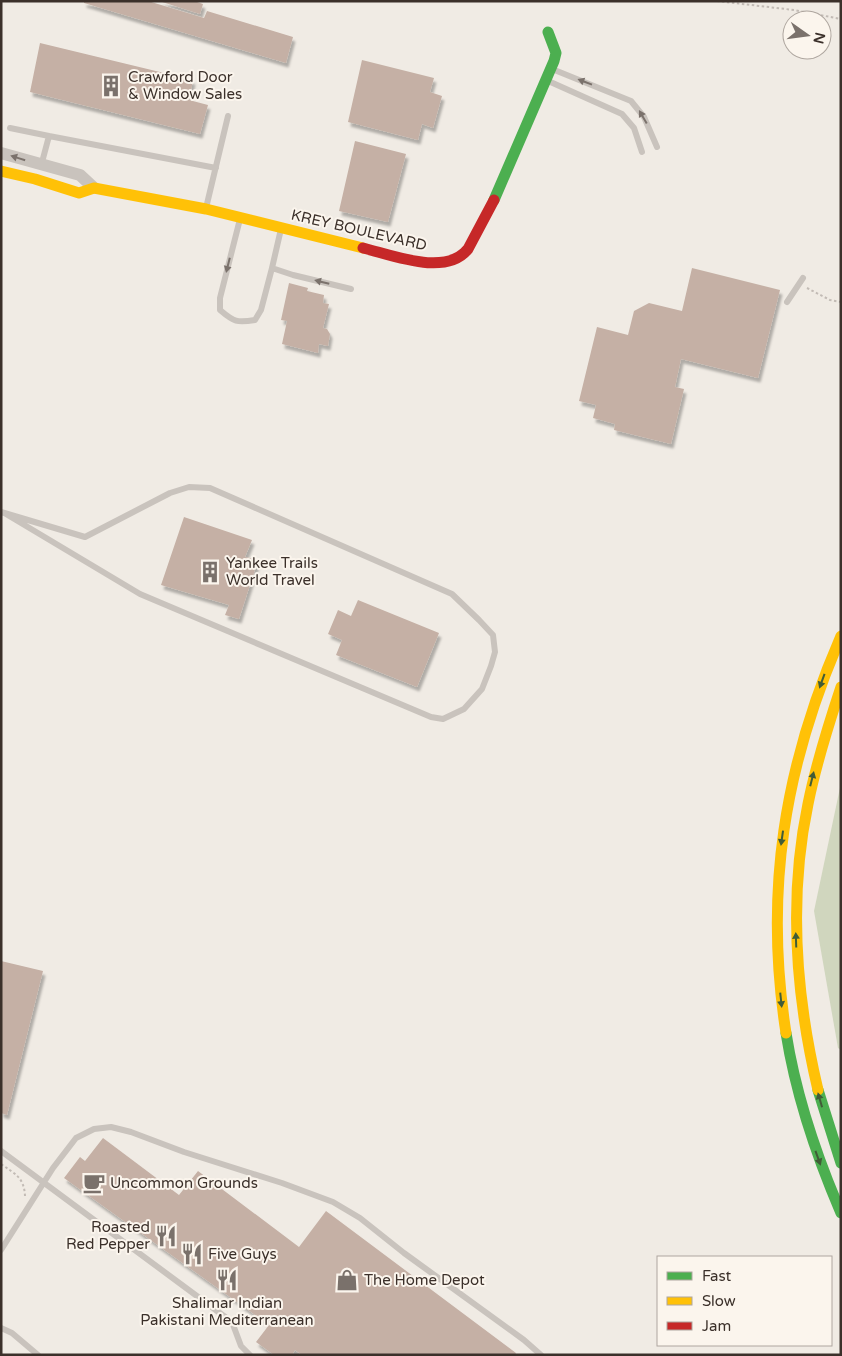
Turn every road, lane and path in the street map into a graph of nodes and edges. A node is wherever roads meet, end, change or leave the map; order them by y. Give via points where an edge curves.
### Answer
1 (717, 1) edge
2 (841, 19) edge
3 (548, 32) dead end
4 (551, 69) junction
5 (546, 80) junction
6 (228, 116) dead end
7 (10, 128) dead end
8 (49, 136) junction
9 (656, 147) dead end
10 (642, 152) dead end
11 (1, 153) edge
12 (42, 165) junction
13 (216, 168) junction
14 (1, 171) edge
15 (35, 179) junction
16 (94, 188) junction
17 (206, 209) junction
18 (240, 218) junction
19 (281, 228) junction
20 (272, 268) junction
21 (802, 281) joint
22 (350, 289) dead end
23 (786, 302) dead end
24 (841, 302) edge
25 (4, 513) edge
26 (841, 636) edge
27 (841, 687) edge
28 (1, 1151) edge
29 (841, 1163) edge
30 (1, 1164) edge
31 (44, 1184) junction
32 (20, 1203) dead end
33 (841, 1213) edge
34 (1, 1250) edge
35 (1, 1328) edge
36 (38, 1355) edge
37 (250, 1355) edge
38 (541, 1355) edge

1 - 2 path
3 - 4 main road, KREY BOULEVARD via 556,53
4 - 5 main road, KREY BOULEVARD
9 -> 4 lane via 644,117 631,101
5 - 10 lane via 622,114 634,128
5 - 19 main road, KREY BOULEVARD via 491,207 464,255 434,264
6 - 13 lane
7 - 8 lane
8 - 12 lane
8 - 13 lane
12 -> 11 street, KREY BOULEVARD
12 - 15 lane
12 - 16 street, KREY BOULEVARD via 80,175
13 - 17 lane
14 - 15 main road, KREY BOULEVARD
15 - 16 main road, KREY BOULEVARD via 79,192
16 - 17 main road, KREY BOULEVARD
17 - 18 main road, KREY BOULEVARD
18 - 19 main road, KREY BOULEVARD
18 -> 20 lane via 220,298 220,310 232,320 254,320 262,310
19 - 20 lane
22 -> 20 lane
21 - 23 lane
21 - 24 path via 830,300
25 - 25 lane via 140,594 431,717 444,719 464,709 482,689 491,666 495,652 493,635 452,594 210,488 188,487 170,493 85,536
26 -> 33 main road via 813,704 791,781 779,858 776,934 782,1015 797,1094 822,1169
29 -> 27 main road via 816,1088 808,1051 796,934 799,860 809,794 820,747
28 - 31 lane
30 - 32 path via 24,1183 25,1195
31 - 34 lane
31 - 37 lane via 232,1322 241,1346
31 - 38 lane via 76,1138 94,1129 111,1127 282,1183 333,1202 360,1218
35 - 36 lane

